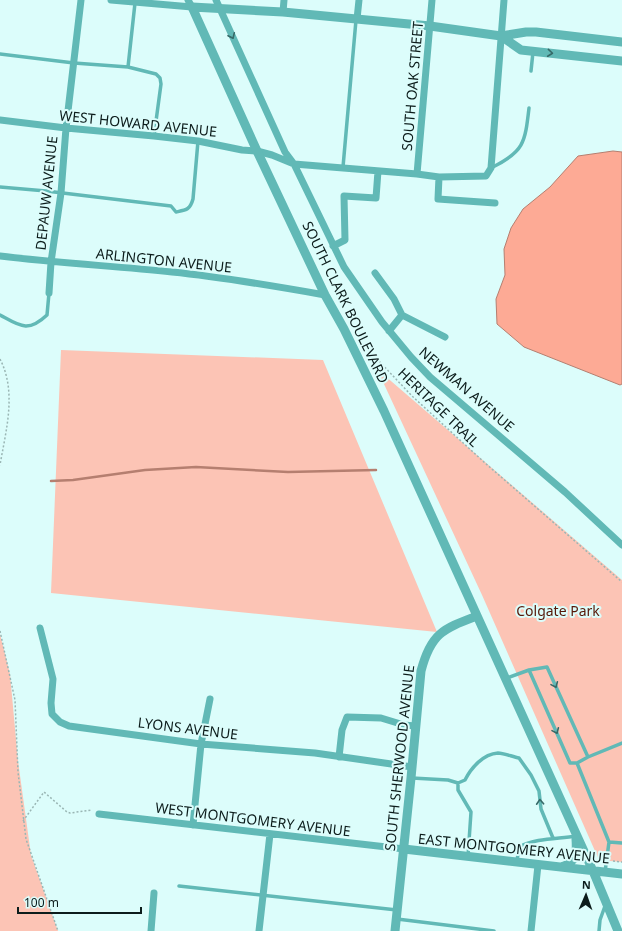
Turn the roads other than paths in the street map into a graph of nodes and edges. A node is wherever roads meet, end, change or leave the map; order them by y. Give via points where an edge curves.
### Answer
1 (81, 0) edge
2 (111, 0) edge
3 (284, 0) edge
4 (359, 0) edge
5 (432, 0) edge
6 (504, 0) edge
7 (135, 3) junction
8 (190, 4) edge
9 (218, 4) edge
10 (283, 12) junction
11 (357, 19) junction
12 (430, 26) junction
13 (501, 36) junction
14 (622, 42) edge
15 (533, 51) junction
16 (0, 54) edge
17 (622, 61) edge
18 (74, 63) junction
19 (128, 67) junction
20 (531, 71) dead end
21 (529, 108) dead end
22 (0, 120) edge
23 (66, 128) junction
24 (154, 136) junction
25 (198, 141) junction
26 (257, 151) junction
27 (294, 164) junction
28 (343, 167) junction
29 (491, 168) junction
30 (378, 171) junction
31 (417, 174) junction
32 (439, 178) junction
33 (0, 187) edge
34 (61, 193) junction
35 (495, 203) dead end
36 (333, 246) junction
37 (0, 256) edge
38 (51, 262) junction
39 (375, 273) dead end
40 (50, 293) joint
41 (325, 295) junction
42 (402, 315) junction
43 (0, 316) edge
44 (389, 331) junction
45 (445, 337) dead end
46 (622, 545) edge
47 (477, 616) junction
48 (40, 628) dead end
49 (529, 670) junction
50 (506, 678) junction
51 (210, 700) dead end
52 (415, 726) junction
53 (622, 743) edge
54 (201, 744) junction
55 (339, 757) junction
56 (588, 757) junction
57 (577, 763) junction
58 (412, 768) junction
59 (411, 778) junction
60 (458, 783) junction
61 (99, 814) road end
62 (193, 825) junction
63 (270, 834) junction
64 (576, 836) junction
65 (552, 838) junction
66 (609, 842) junction
67 (622, 843) edge
68 (404, 849) junction
69 (468, 857) junction
70 (517, 862) junction
71 (538, 865) junction
72 (562, 867) junction
73 (593, 871) junction
74 (605, 872) junction
75 (622, 874) edge
76 (179, 886) dead end
77 (154, 893) dead end
78 (263, 895) junction
79 (606, 903) junction
80 (397, 914) junction
81 (463, 929) edge
82 (151, 931) edge
83 (258, 931) edge
84 (395, 931) edge
85 (494, 931) edge
86 (531, 931) edge
87 (598, 931) edge
88 (618, 931) edge

1 - 18 street, DEPAUW AVENUE
2 - 7 street
3 - 10 street
4 - 11 street
5 - 12 street, SOUTH OAK STREET
6 - 13 street
7 - 8 street
7 - 19 lane
8 - 9 street
8 - 26 street, SOUTH CLARK BOULEVARD
9 - 10 street
9 -> 27 street via 286,152
10 - 11 street
11 - 12 street
11 - 28 lane
12 - 13 street
12 - 31 street, SOUTH OAK STREET
13 - 14 street via 536,32
13 - 15 street via 521,50
13 - 29 street
15 -> 17 street
15 - 20 lane
16 - 18 lane
18 - 19 lane
18 - 23 street, DEPAUW AVENUE
19 - 24 lane via 156,74 160,78
21 - 29 lane via 527,133 521,147 508,160
22 - 23 street, WEST HOWARD AVENUE
23 - 24 street, WEST HOWARD AVENUE
23 - 34 street, DEPAUW AVENUE
24 - 25 street, WEST HOWARD AVENUE
25 - 26 street, WEST HOWARD AVENUE
25 - 34 lane via 192,199 190,206 185,210 176,212 171,206
26 - 27 street, WEST HOWARD AVENUE
26 - 41 street, SOUTH CLARK BOULEVARD
27 - 28 street, WEST HOWARD AVENUE
27 - 36 street, NEWMAN AVENUE
28 - 30 street, WEST HOWARD AVENUE
29 - 32 street, WEST HOWARD AVENUE via 486,176
30 - 31 street, WEST HOWARD AVENUE
30 - 36 street via 376,198 344,196 344,240
31 - 32 street, WEST HOWARD AVENUE
32 - 35 street via 438,199
33 - 34 lane
34 - 38 street, DEPAUW AVENUE
36 - 44 street, NEWMAN AVENUE via 360,292
37 - 38 street, ARLINGTON AVENUE
38 - 40 street, DEPAUW AVENUE
38 - 41 street, ARLINGTON AVENUE via 247,281
39 - 42 street
40 - 43 lane via 47,315 39,323 30,327 21,326
41 - 47 street, SOUTH CLARK BOULEVARD via 384,411
42 - 44 street
42 - 45 street
44 - 46 street, NEWMAN AVENUE via 430,377 566,492
47 - 50 street, SOUTH CLARK BOULEVARD
47 - 52 street, SOUTH SHERWOOD AVENUE via 442,632 431,643 421,670
48 - 54 street, LYONS AVENUE via 53,679 52,714 60,722 69,726
49 - 50 lane
49 -> 56 lane via 547,667
49 -> 57 lane via 570,763
50 - 64 street, SOUTH CLARK BOULEVARD
51 - 54 street
52 - 55 street via 381,718 347,717 342,730
52 - 58 street, SOUTH SHERWOOD AVENUE
53 - 56 lane
54 - 55 street, LYONS AVENUE
54 - 62 street
55 - 58 street, LYONS AVENUE
56 - 57 lane
57 - 66 lane
58 - 59 street, SOUTH SHERWOOD AVENUE
59 - 60 lane
59 - 68 street, SOUTH SHERWOOD AVENUE
65 -> 60 lane via 541,809 539,791 519,758 498,753 487,756 479,761 465,780
60 - 69 lane via 458,790 471,812
61 - 62 street, WEST MONTGOMERY AVENUE
62 - 63 street, WEST MONTGOMERY AVENUE
63 - 68 street, WEST MONTGOMERY AVENUE
63 - 78 street
64 - 65 lane
64 - 72 street via 574,859
64 - 73 street, SOUTH CLARK BOULEVARD
65 - 70 lane via 519,847
66 - 67 lane
66 - 74 lane
68 - 69 street, EAST MONTGOMERY AVENUE
68 - 80 street, SOUTH SHERWOOD AVENUE
69 - 70 street, EAST MONTGOMERY AVENUE
70 - 71 street, EAST MONTGOMERY AVENUE
71 - 72 street, EAST MONTGOMERY AVENUE
71 - 86 street
72 - 73 street, EAST MONTGOMERY AVENUE
73 - 74 street, EAST MONTGOMERY AVENUE
73 - 79 street, SOUTH CLARK BOULEVARD
74 - 75 street, EAST MONTGOMERY AVENUE
76 - 78 lane
77 - 82 street
78 - 80 lane
78 - 83 street
79 - 87 lane
79 - 88 street, SOUTH CLARK BOULEVARD
80 - 81 lane
80 - 84 street, SOUTH SHERWOOD AVENUE
81 - 85 lane

